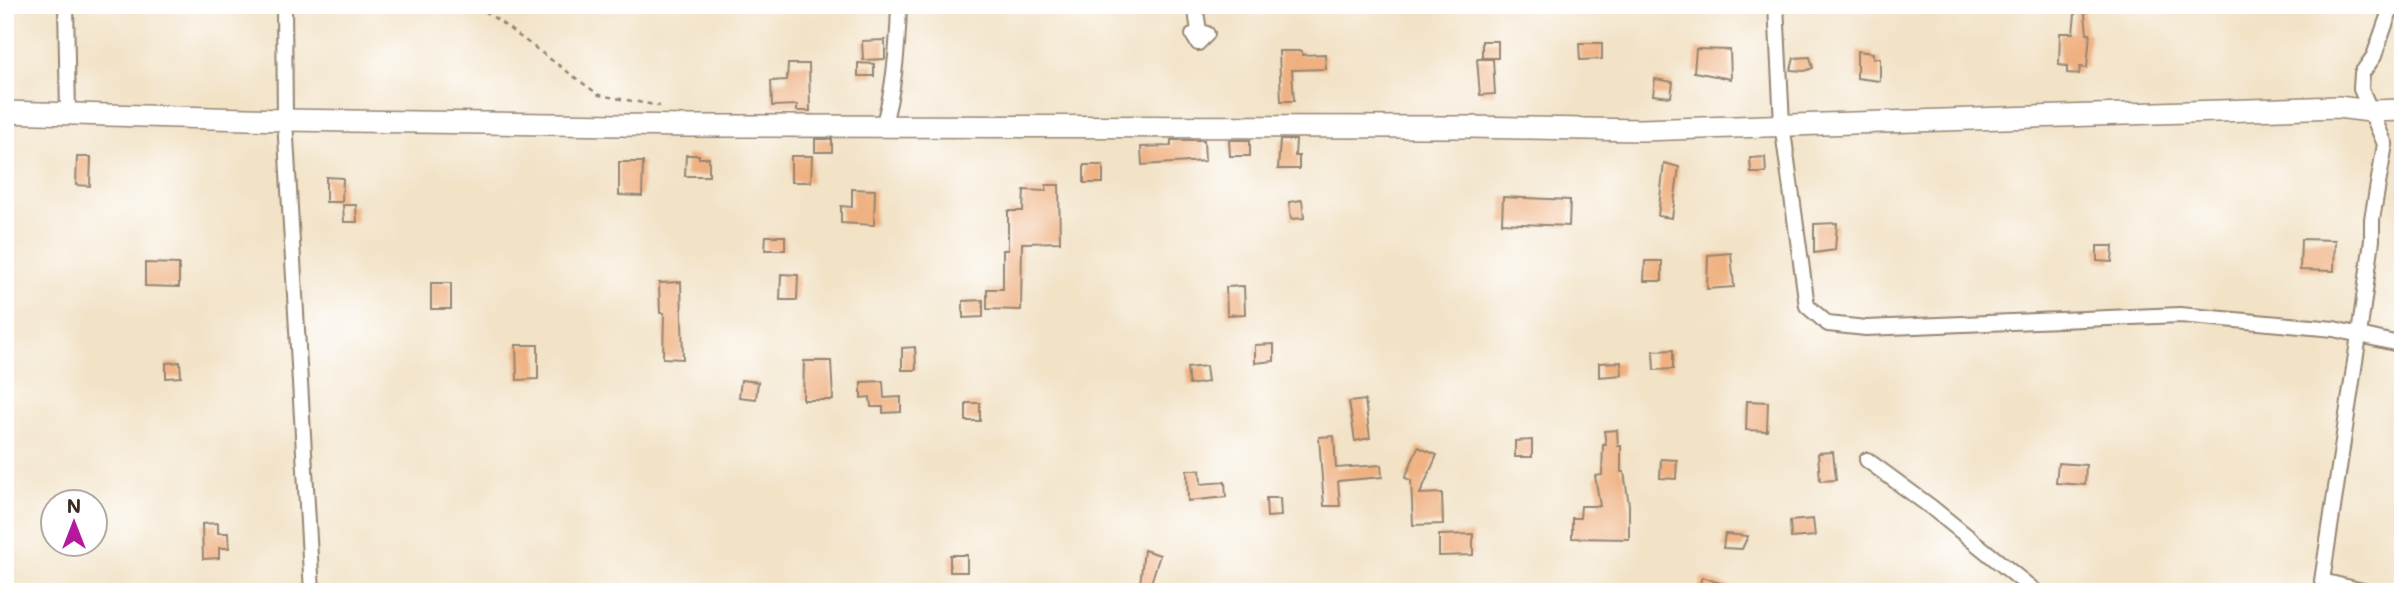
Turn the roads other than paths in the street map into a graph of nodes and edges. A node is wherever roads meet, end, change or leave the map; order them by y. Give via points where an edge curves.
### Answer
1 (66, 5) edge
2 (285, 5) edge
3 (899, 5) edge
4 (1195, 5) edge
5 (1776, 5) edge
6 (2392, 5) edge
7 (1199, 31) dead end
8 (2403, 110) edge
9 (2370, 111) junction
10 (5, 112) edge
11 (68, 115) junction
12 (285, 120) junction
13 (1782, 124) junction
14 (883, 126) junction
15 (2359, 335) junction
16 (2403, 345) edge
17 (1867, 460) dead end
18 (312, 592) edge
19 (2036, 592) edge
20 (2367, 592) edge

1 - 11 street
2 - 12 street
3 - 14 street
4 - 7 street
5 - 13 street
6 - 9 street via 2374,56 2362,72 2361,89
8 - 9 street
9 - 13 street via 2338,107
9 - 15 street via 2385,144
10 - 11 street
11 - 12 street
12 - 14 street
12 - 18 street
13 - 14 street via 1641,130
13 - 15 street via 1807,306 1828,324 1866,328 2180,315
15 - 16 street
15 - 20 street via 2322,581
17 - 19 street

